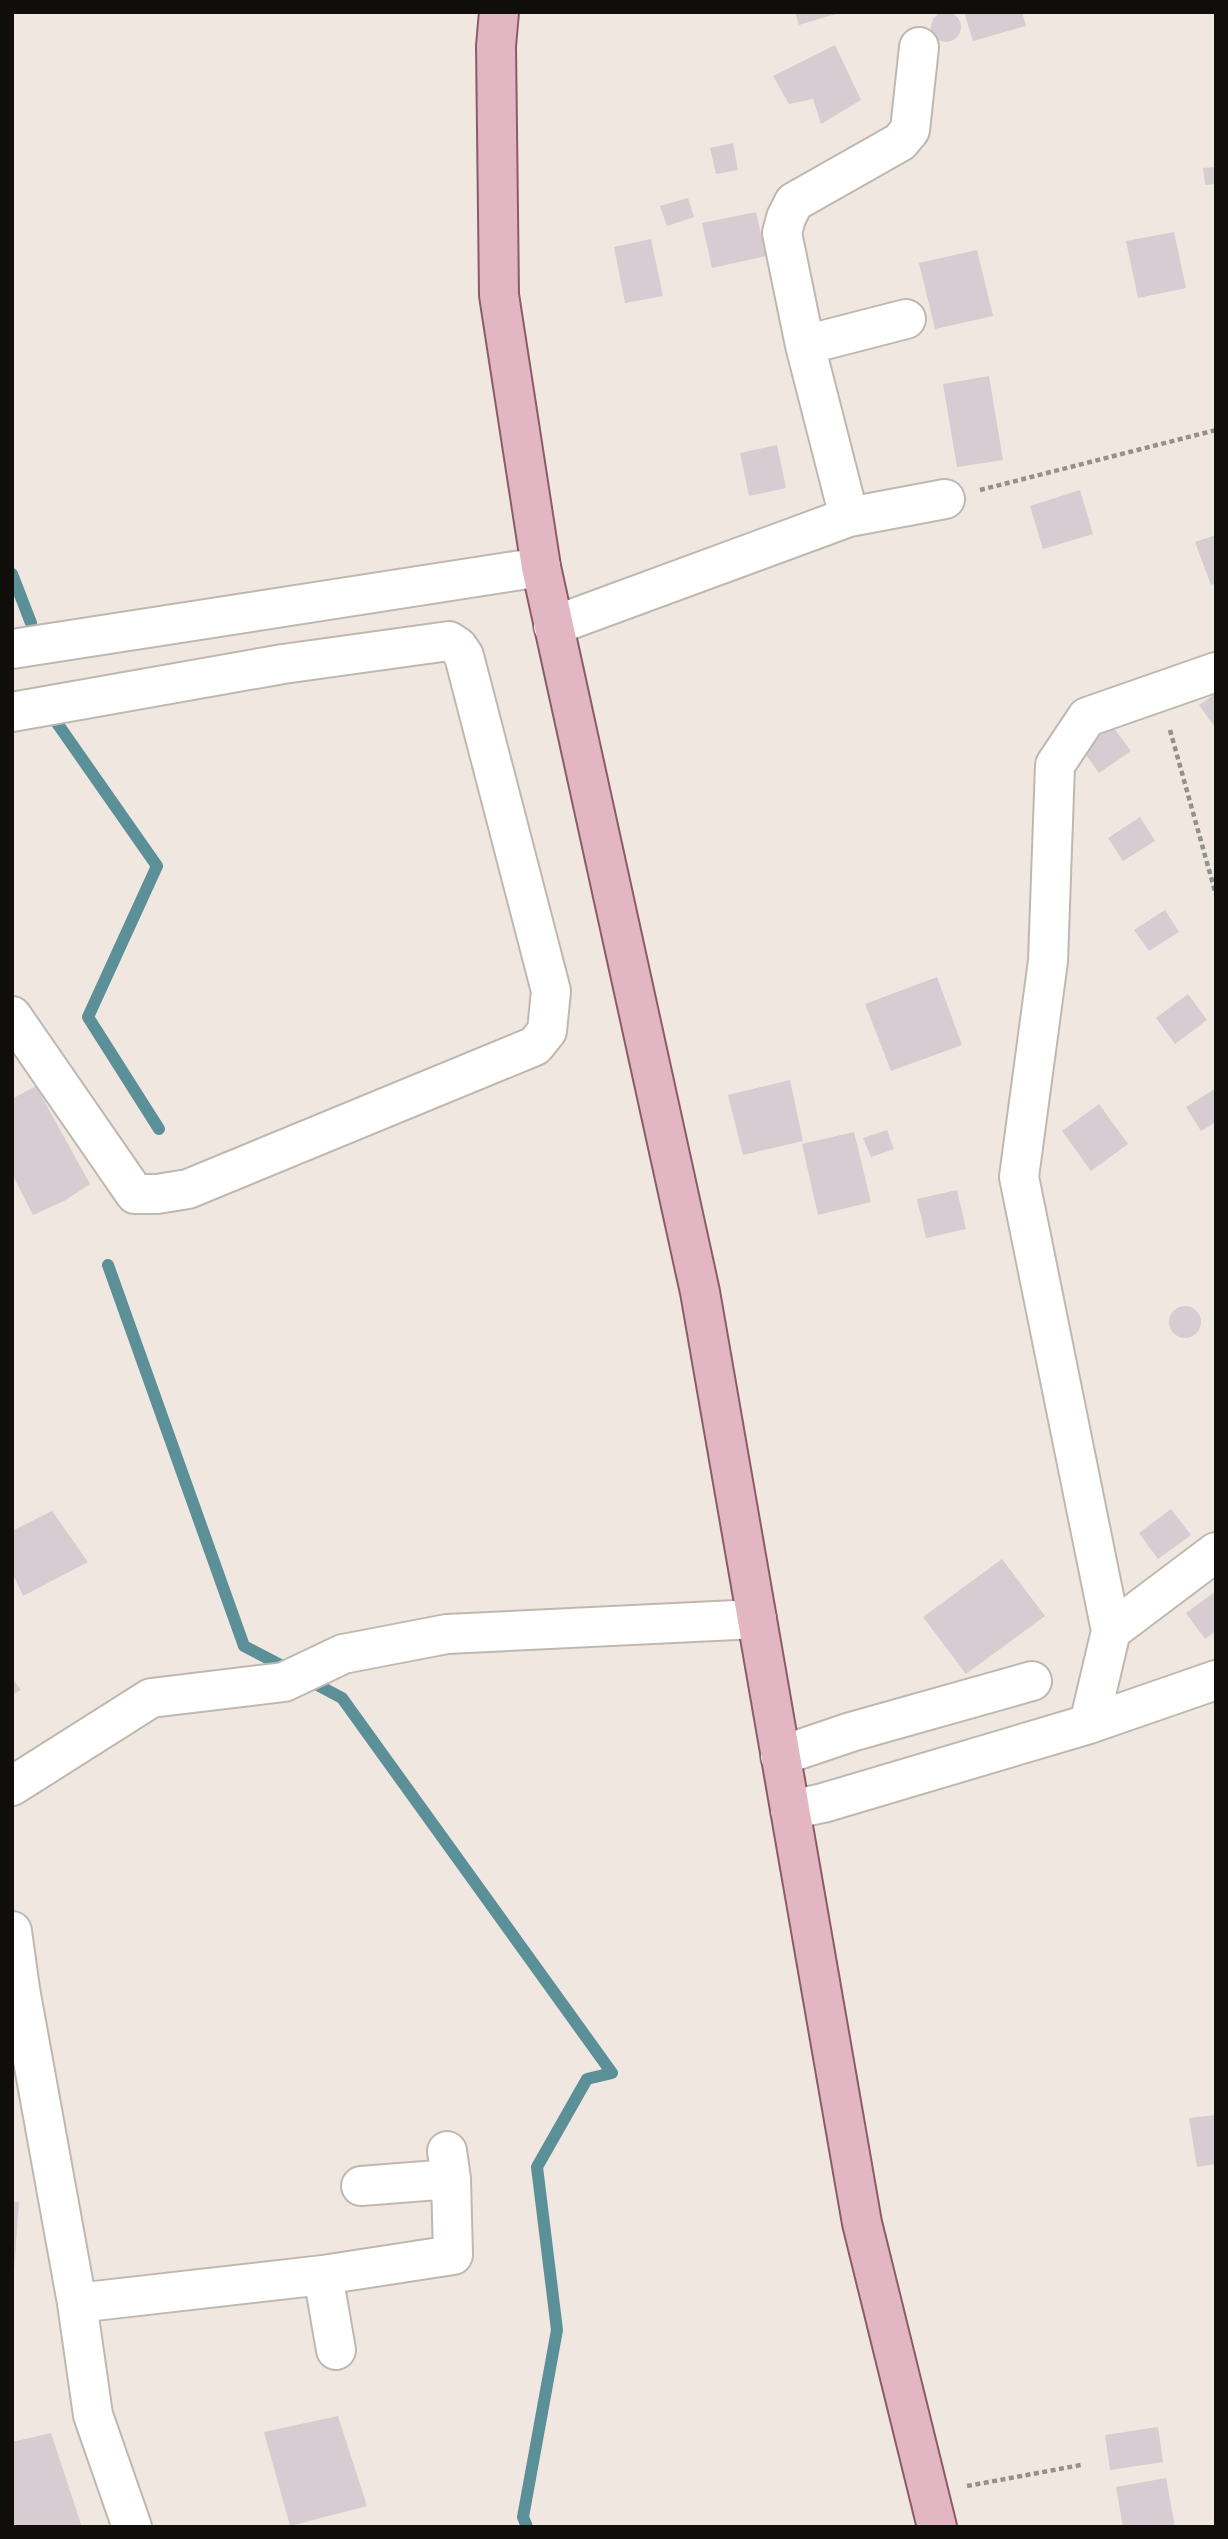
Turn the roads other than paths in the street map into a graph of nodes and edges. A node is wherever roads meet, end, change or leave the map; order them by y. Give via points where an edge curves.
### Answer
1 (499, 12) edge
2 (919, 47) dead end
3 (906, 318) dead end
4 (805, 345) junction
5 (945, 499) road end
6 (849, 517) junction
7 (541, 567) junction
8 (272, 610) junction
9 (553, 626) junction
10 (12, 649) edge
11 (283, 664) junction
12 (1216, 672) edge
13 (12, 712) edge
14 (12, 1016) edge
15 (1216, 1552) edge
16 (757, 1619) junction
17 (1111, 1631) junction
18 (1216, 1680) edge
19 (1032, 1681) dead end
20 (1088, 1724) junction
21 (780, 1755) junction
22 (12, 1786) edge
23 (790, 1810) junction
24 (12, 1931) edge
25 (361, 2186) dead end
26 (323, 2275) junction
27 (77, 2304) junction
28 (337, 2350) dead end
29 (933, 2510) edge
30 (132, 2527) edge

1 - 7 main road via 499,295
2 - 4 street via 907,136 794,202 786,218 782,233
3 - 4 street
4 - 6 street
5 - 6 street
6 - 9 street
7 - 8 street
7 - 9 main road
8 - 10 street
8 - 11 street
9 - 16 main road via 700,1292
11 - 13 street
11 - 14 street via 449,641 464,656 551,990 547,1031 536,1046 188,1189 135,1194
12 - 17 street via 1087,717 1055,765 1048,961 1019,1177
15 - 17 street
16 - 21 main road
16 - 22 street via 447,1634 343,1654 299,1675 150,1698
17 - 20 street
18 - 20 street
19 - 21 street
20 - 23 street
21 - 23 main road
23 - 29 main road via 862,2223
24 - 27 street
25 - 26 street via 449,2165 453,2255
26 - 27 street
26 - 28 street
27 - 30 street via 93,2415

